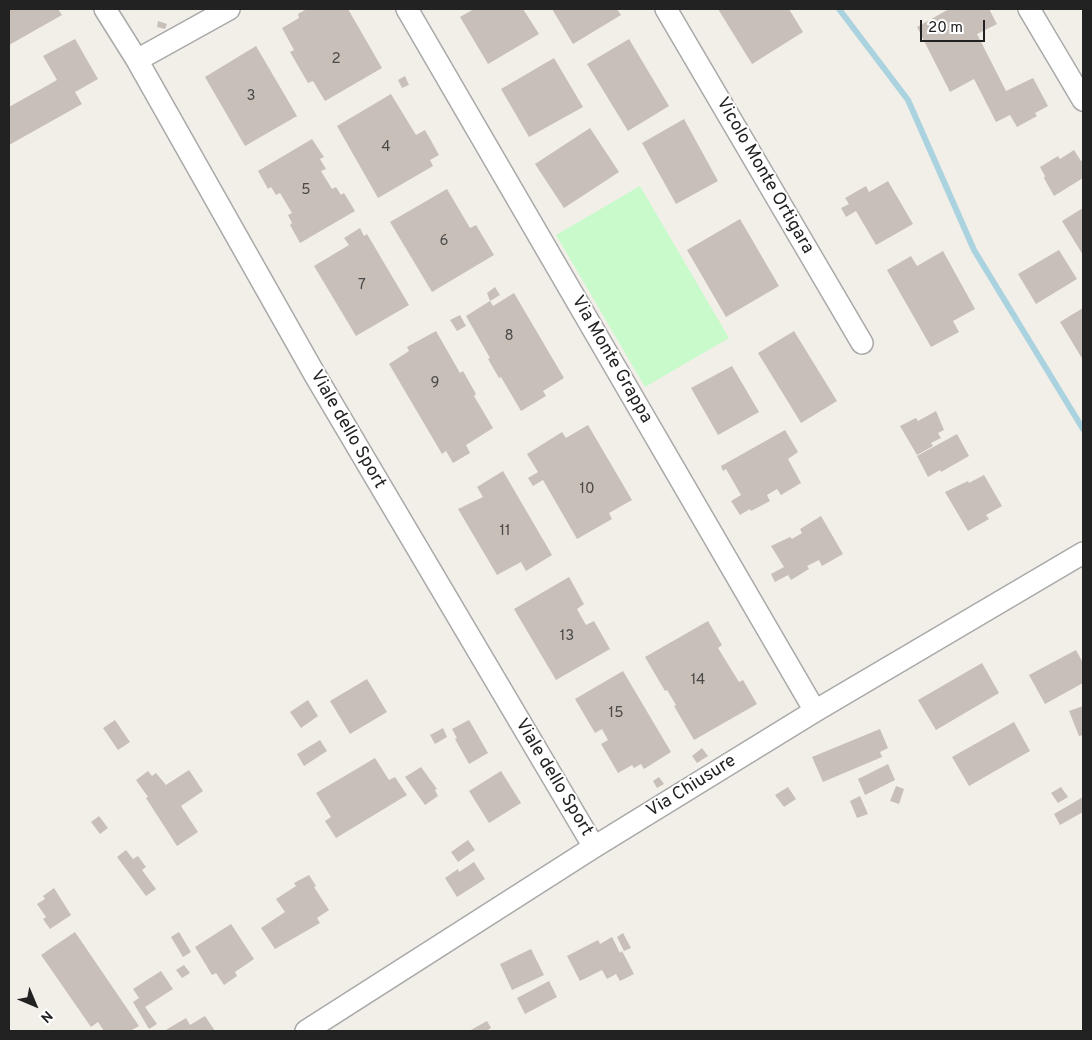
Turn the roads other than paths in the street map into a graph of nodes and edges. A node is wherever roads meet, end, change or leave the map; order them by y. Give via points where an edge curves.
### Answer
1 (105, 9) edge
2 (229, 9) edge
3 (407, 9) edge
4 (666, 9) edge
5 (1029, 9) edge
6 (137, 60) junction
7 (1077, 76) edge
8 (1083, 100) edge
9 (862, 343) dead end
10 (1083, 553) edge
11 (815, 711) junction
12 (594, 847) junction
13 (306, 1031) edge

1 - 6 street, Viale dello Sport
2 - 6 street
3 - 11 street, Via Monte Grappa
4 - 9 street, Vicolo Monte Ortigara
5 - 7 street
6 - 12 street, Viale dello Sport via 315,375
7 - 8 street
10 - 11 street, Via Chiusure
11 - 12 street, Via Chiusure
12 - 13 street, Via Chiusure

